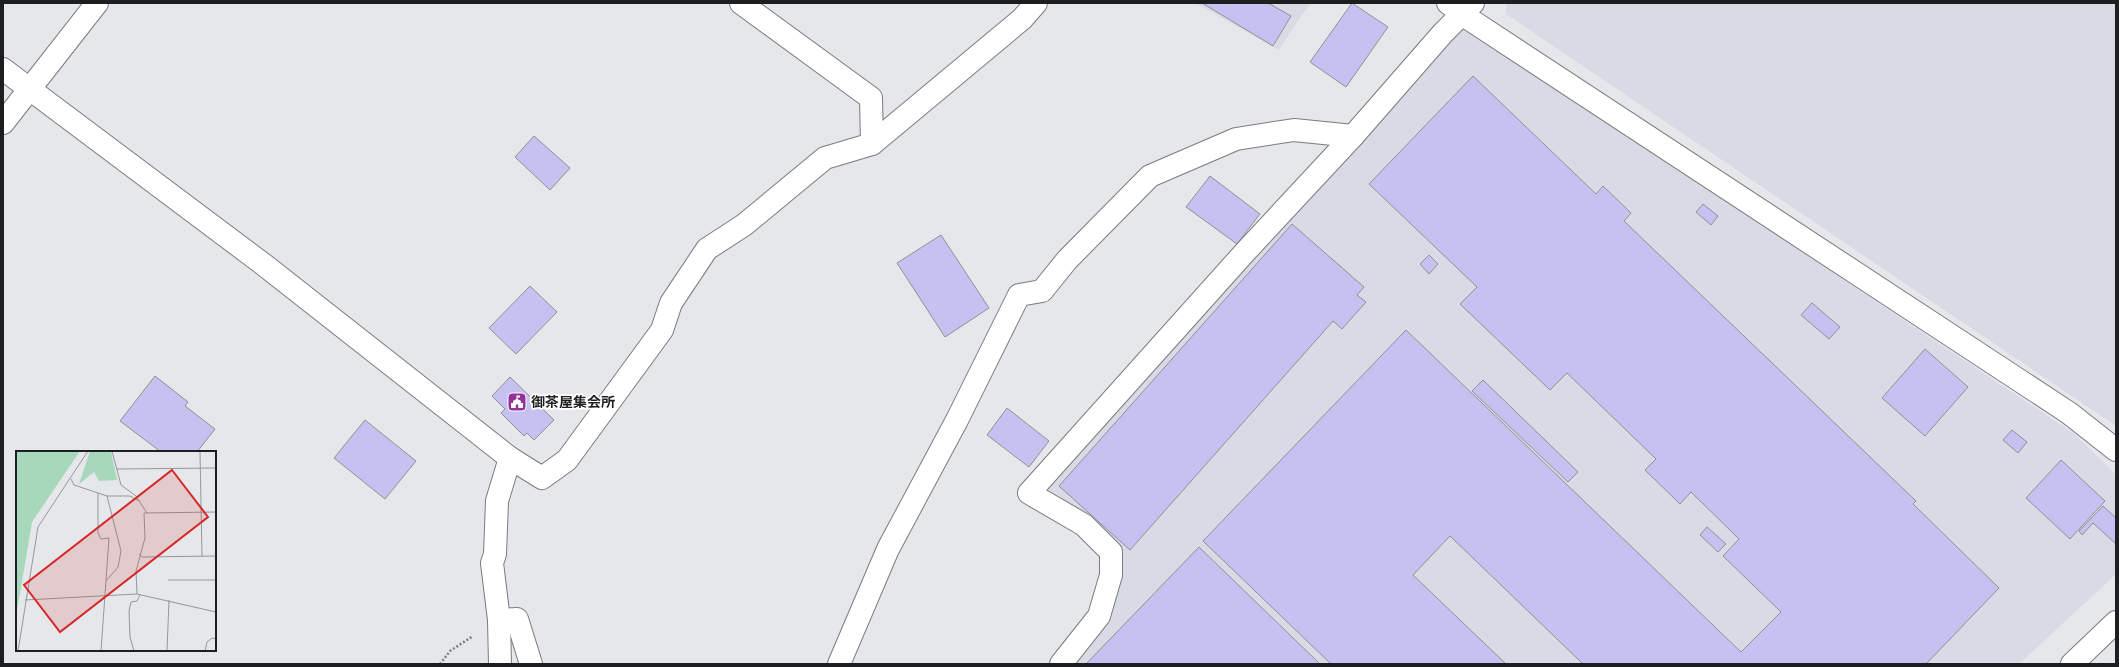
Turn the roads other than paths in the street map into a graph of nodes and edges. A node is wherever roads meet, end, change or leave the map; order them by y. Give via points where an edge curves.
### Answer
1 (97, 3) edge
2 (741, 3) edge
3 (1036, 3) edge
4 (1461, 7) edge
5 (3, 69) edge
6 (29, 89) junction
7 (3, 123) edge
8 (1353, 136) junction
9 (872, 144) junction
10 (2116, 450) edge
11 (510, 458) junction
12 (499, 620) junction
13 (2116, 622) edge
14 (500, 664) edge
15 (531, 664) edge
16 (839, 664) edge
17 (1061, 664) edge
18 (2072, 664) edge

1 - 6 street
2 - 9 street via 871,98
3 - 9 street via 1022,18
4 - 8 street via 1443,33
4 - 10 street via 2069,413
5 - 6 street
6 - 7 street
6 - 11 street via 263,264
8 - 16 street via 1294,130 1236,139 1150,176 1067,260 1042,291 1019,295 957,420 888,548
8 - 17 street via 1029,493 1084,525 1111,552 1111,575 1099,616
9 - 11 street via 825,158 744,225 707,250 671,303 662,330 567,460 542,478
11 - 12 street via 497,500 495,554 492,563
12 - 14 street
12 - 15 street via 517,619
13 - 18 street

